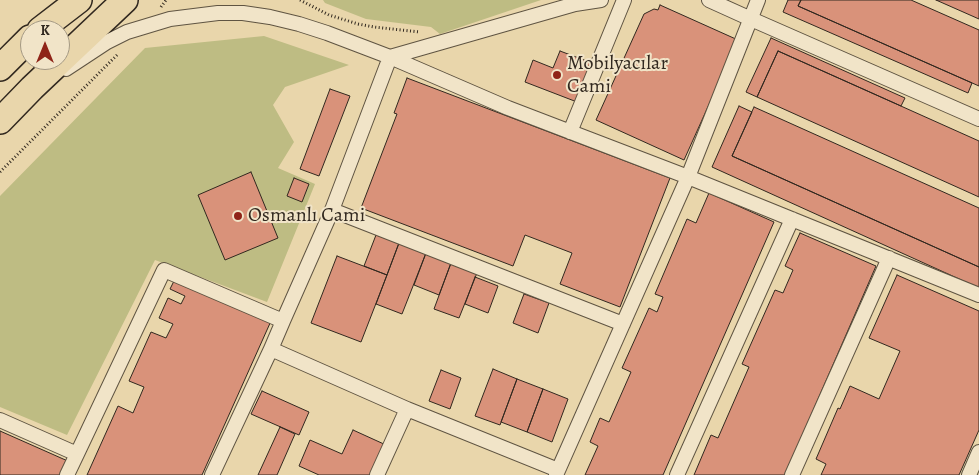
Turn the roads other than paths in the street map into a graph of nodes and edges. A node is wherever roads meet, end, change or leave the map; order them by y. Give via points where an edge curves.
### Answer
1 (60, 0) edge
2 (79, 0) edge
3 (125, 0) edge
4 (601, 0) edge
5 (624, 0) edge
6 (709, 0) edge
7 (758, 0) edge
8 (574, 2) edge
9 (750, 19) junction
10 (45, 20) edge
11 (52, 20) edge
12 (20, 48) edge
13 (390, 57) junction
14 (0, 68) edge
15 (32, 88) junction
16 (979, 119) edge
17 (0, 121) edge
18 (570, 132) junction
19 (688, 177) junction
20 (332, 210) junction
21 (792, 219) junction
22 (889, 258) junction
23 (979, 295) edge
24 (283, 321) junction
25 (623, 324) junction
26 (271, 349) junction
27 (407, 409) junction
28 (0, 420) edge
29 (979, 452) edge
30 (77, 454) junction
31 (557, 472) edge
32 (67, 475) edge
33 (212, 475) edge
34 (377, 475) edge
35 (677, 475) edge
36 (792, 475) edge
37 (969, 475) edge

1 - 10 highway
2 - 11 highway
3 - 15 highway
4 - 8 street
5 - 18 street
6 - 9 street
7 - 9 street
8 - 13 street
9 - 16 street
9 - 19 street
12 - 14 highway
13 - 15 street via 299,24 270,17 218,13 170,19 127,32
13 - 18 street
13 - 20 street
15 - 17 highway
18 - 19 street
19 - 21 street
19 - 25 street
20 - 24 street
20 - 25 street
21 - 22 street
21 - 35 street
22 - 23 street
22 - 36 street
24 - 26 street
24 - 30 street via 164,270
25 - 31 street
26 - 27 street
26 - 33 street
27 - 31 street
27 - 34 street
28 - 30 street
29 - 37 street
30 - 32 street

